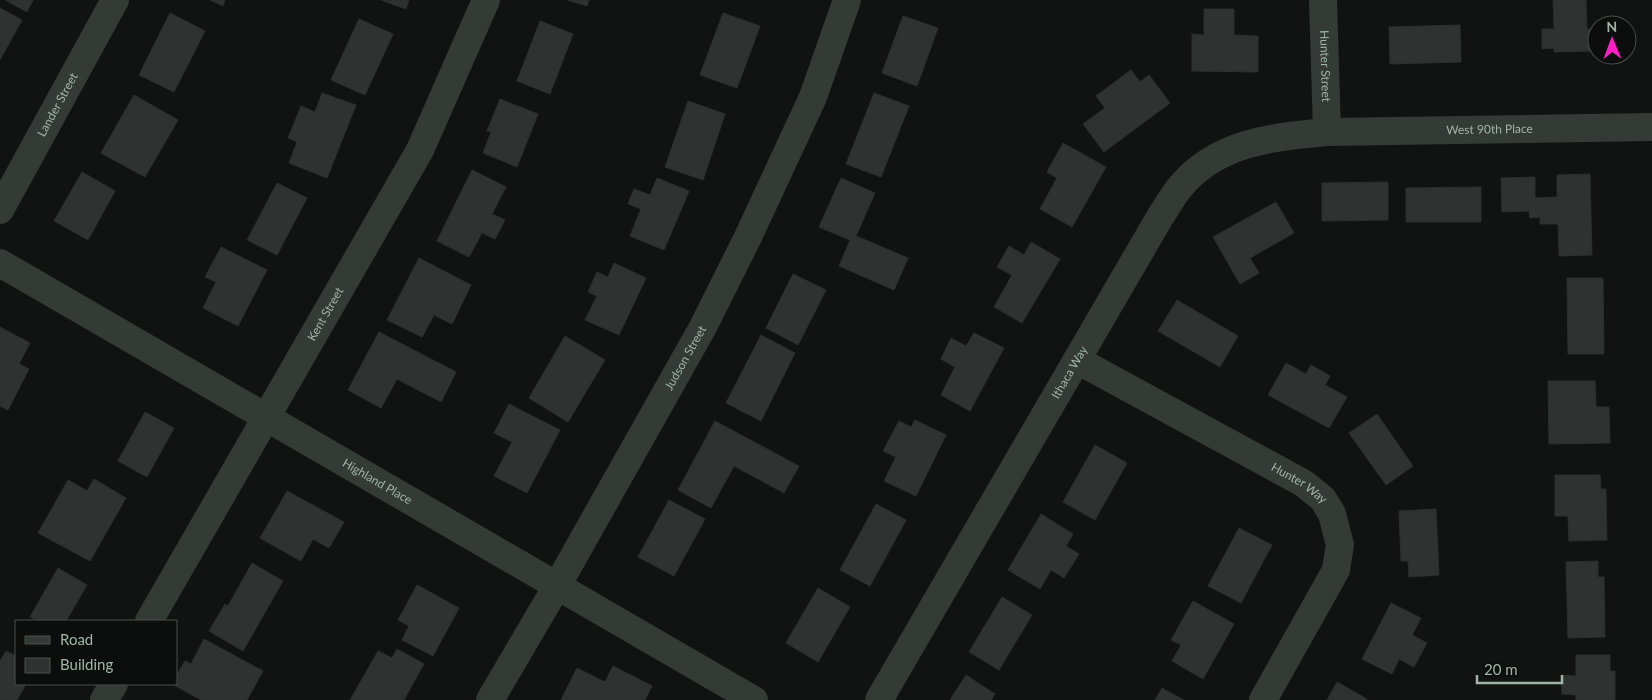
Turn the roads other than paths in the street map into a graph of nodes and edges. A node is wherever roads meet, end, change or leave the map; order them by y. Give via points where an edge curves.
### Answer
1 (115, 0) edge
2 (486, 0) edge
3 (847, 0) edge
4 (1323, 0) edge
5 (1652, 127) edge
6 (1327, 132) junction
7 (0, 210) edge
8 (0, 263) edge
9 (1077, 360) junction
10 (268, 418) junction
11 (557, 586) junction
12 (150, 620) edge
13 (113, 685) edge
14 (104, 700) edge
15 (490, 700) edge
16 (754, 700) edge
17 (879, 700) edge
18 (1263, 700) edge

1 - 7 street, Lander Street
2 - 10 street, Kent Street via 420,150
3 - 11 street, Judson Street via 813,97 748,237 703,327
4 - 6 street, Hunter Street
5 - 6 street, West 90th Place
6 - 9 street, Ithaca Way via 1280,136 1242,145 1200,166 1180,186
8 - 10 street, Highland Place
9 - 17 street, Ithaca Way
9 - 18 street, Hunter Way via 1303,483 1323,499 1332,514 1340,545 1336,570
10 - 11 street, Highland Place
10 - 12 street, Kent Street
11 - 15 street, Judson Street
11 - 16 street, Highland Place
13 - 14 street

